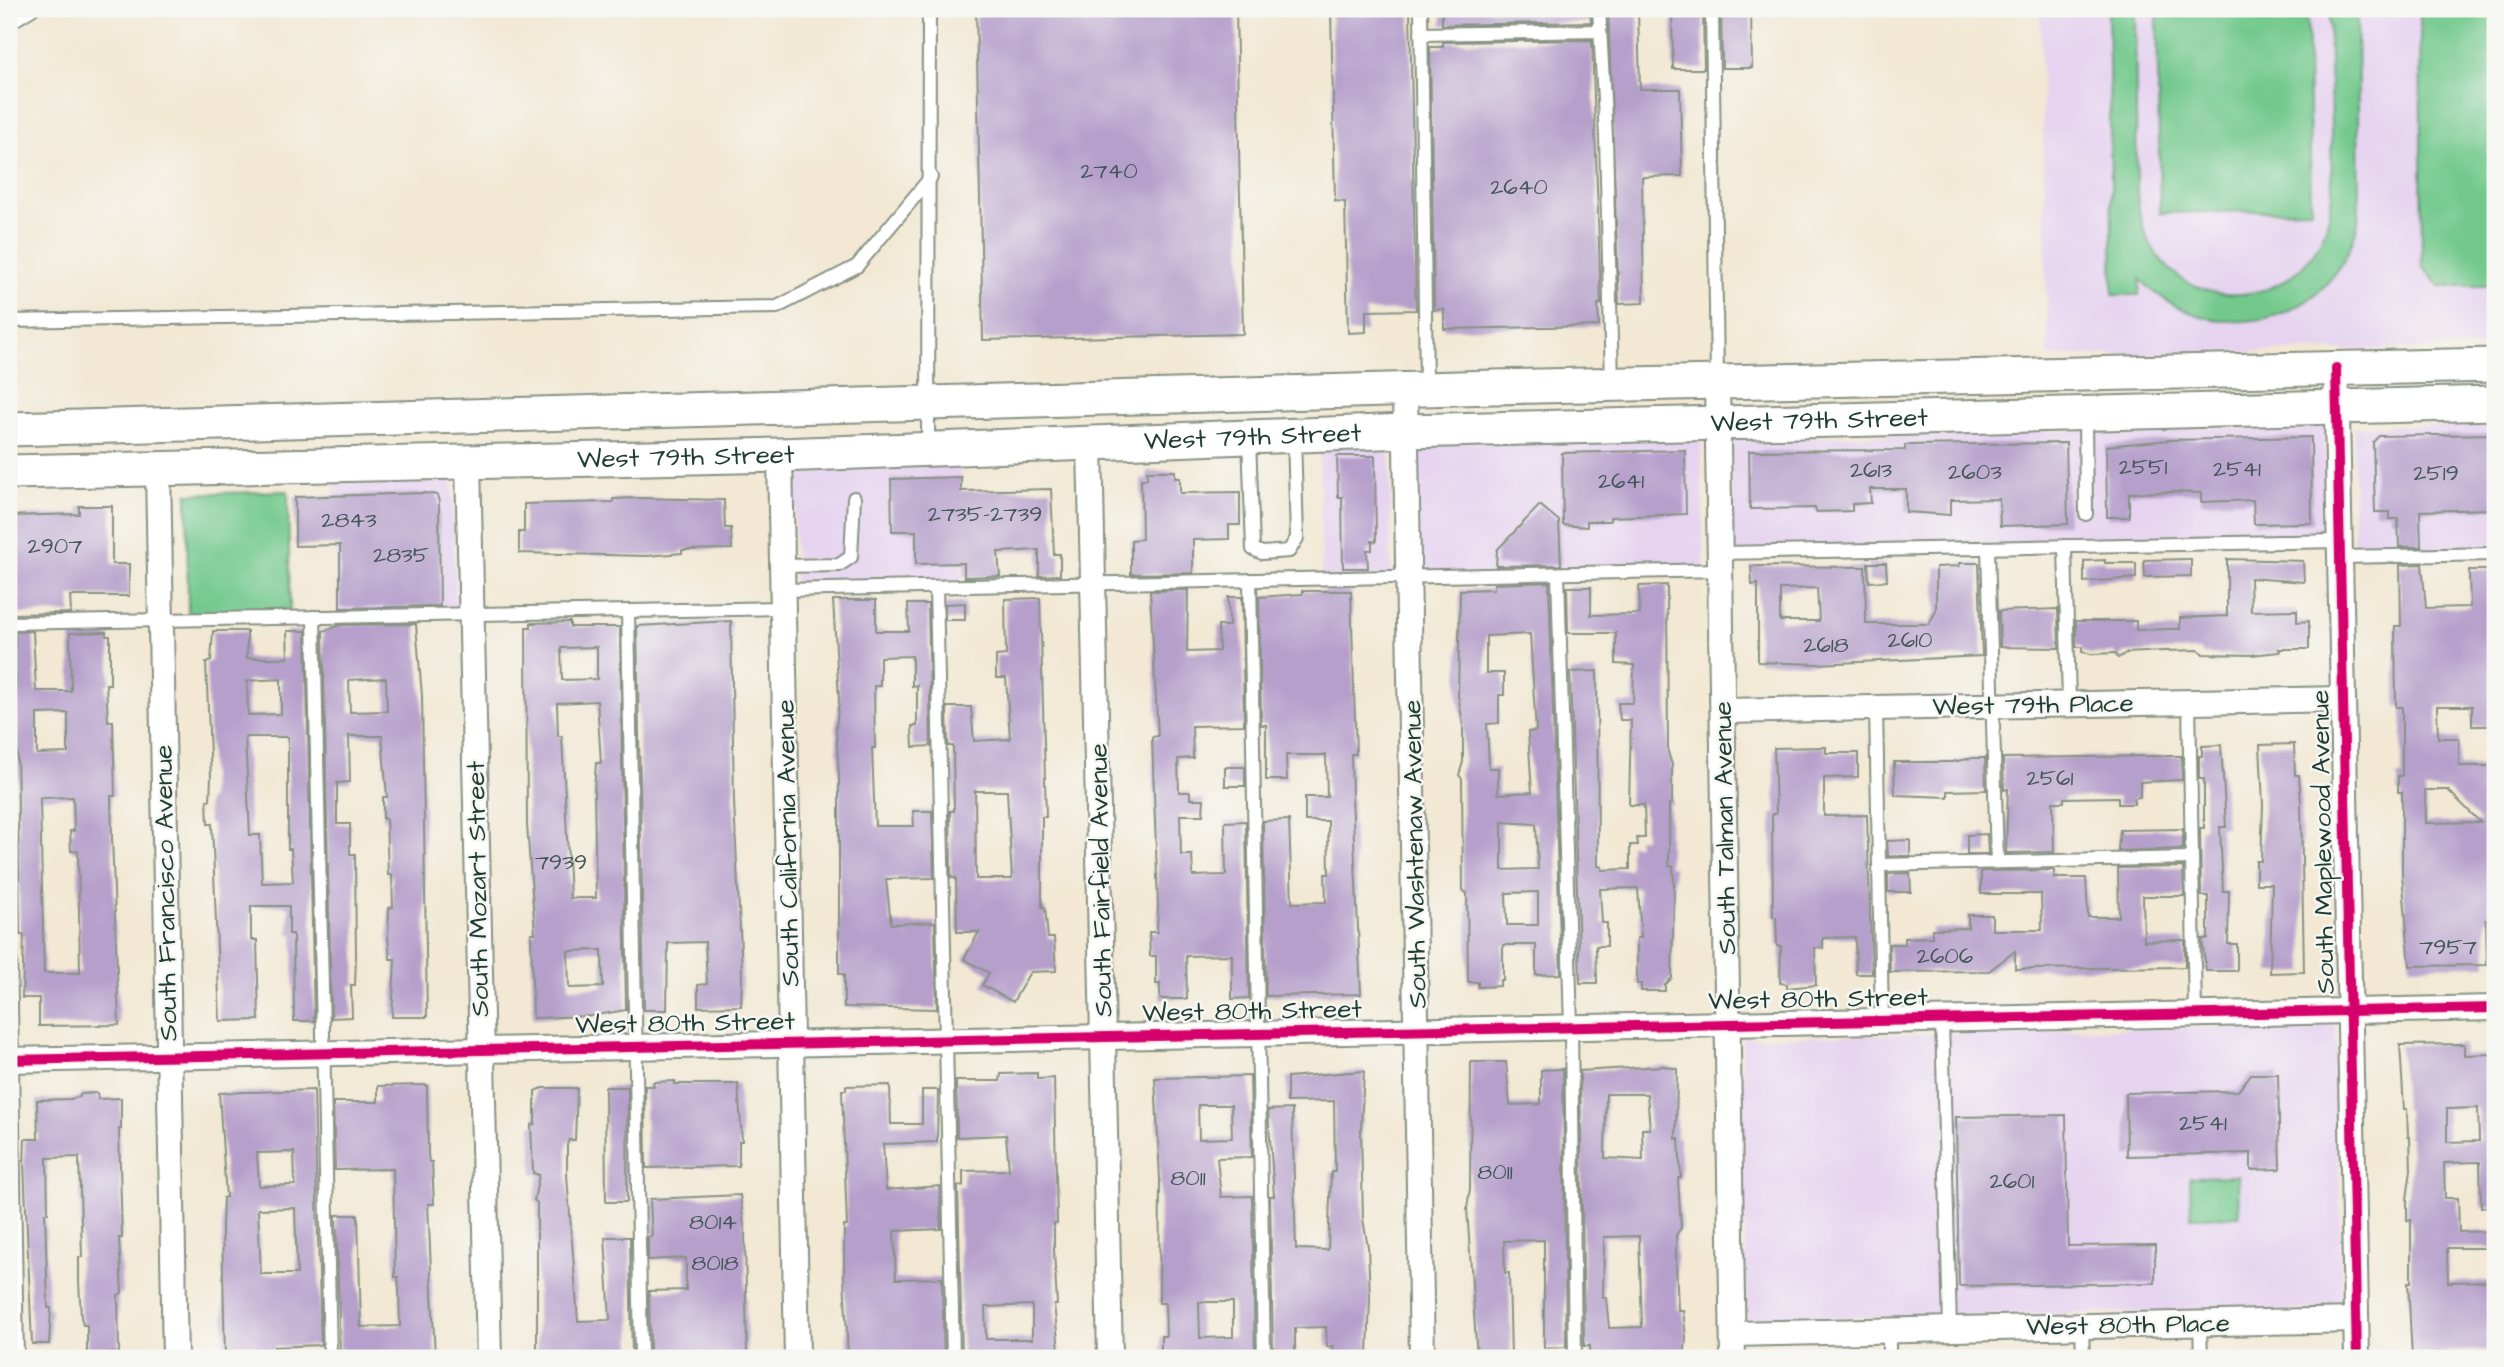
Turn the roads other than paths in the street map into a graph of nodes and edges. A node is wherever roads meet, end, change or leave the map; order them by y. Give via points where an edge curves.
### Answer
1 (32, 9) edge
2 (929, 9) edge
3 (1421, 9) edge
4 (1598, 9) edge
5 (1712, 9) edge
6 (9, 23) edge
7 (1600, 31) junction
8 (1421, 34) junction
9 (931, 177) junction
10 (9, 321) edge
11 (2495, 365) edge
12 (2336, 368) junction
13 (1717, 383) junction
14 (1612, 385) junction
15 (1416, 391) junction
16 (2495, 403) edge
17 (928, 405) junction
18 (2337, 407) junction
19 (2085, 414) junction
20 (1718, 423) junction
21 (9, 429) edge
22 (1406, 431) junction
23 (1294, 436) junction
24 (1249, 438) junction
25 (1090, 444) junction
26 (928, 449) junction
27 (780, 455) junction
28 (468, 463) junction
29 (158, 470) junction
30 (9, 472) edge
31 (854, 498) dead end
32 (2086, 514) dead end
33 (2065, 546) junction
34 (1988, 548) junction
35 (2341, 549) junction
36 (2495, 554) edge
37 (1720, 562) junction
38 (783, 566) junction
39 (1558, 574) junction
40 (1410, 577) junction
41 (1250, 580) junction
42 (1095, 585) junction
43 (936, 587) junction
44 (783, 599) junction
45 (628, 611) junction
46 (471, 614) junction
47 (314, 617) junction
48 (161, 620) junction
49 (9, 623) edge
50 (2343, 699) junction
51 (2189, 702) junction
52 (2069, 704) junction
53 (1993, 706) junction
54 (1875, 708) junction
55 (1723, 711) junction
56 (2192, 858) junction
57 (1997, 862) junction
58 (1879, 864) junction
59 (9, 889) edge
60 (2495, 1008) edge
61 (2349, 1011) junction
62 (2195, 1014) junction
63 (1942, 1019) junction
64 (1882, 1021) junction
65 (1728, 1024) junction
66 (1571, 1027) junction
67 (1417, 1030) junction
68 (1259, 1034) junction
69 (1104, 1037) junction
70 (947, 1040) junction
71 (791, 1044) junction
72 (635, 1047) junction
73 (481, 1050) junction
74 (324, 1053) junction
75 (169, 1057) junction
76 (10, 1060) edge
77 (2356, 1320) junction
78 (2200, 1324) junction
79 (2082, 1326) junction
80 (1950, 1329) junction
81 (1889, 1331) junction
82 (1733, 1346) edge
83 (17, 1358) edge
84 (174, 1358) edge
85 (330, 1358) edge
86 (489, 1358) edge
87 (641, 1358) edge
88 (797, 1358) edge
89 (953, 1358) edge
90 (1110, 1358) edge
91 (1264, 1358) edge
92 (1422, 1358) edge
93 (1576, 1358) edge
94 (1889, 1358) edge
95 (2082, 1358) edge
96 (2201, 1358) edge
97 (2357, 1358) edge

1 - 6 lane
2 - 9 lane
3 - 8 lane
4 - 7 lane
5 - 13 lane
7 - 8 lane
7 - 14 lane
8 - 15 lane
9 - 10 lane via 858,266 777,307
9 - 17 lane
11 - 12 main road, West 79th Street
12 - 13 main road, West 79th Street
12 - 18 street, South Maplewood Avenue
13 - 14 main road, West 79th Street
13 - 20 street, South Talman Avenue
14 - 15 main road, West 79th Street
15 - 17 main road, West 79th Street
15 - 22 street, South Washtenaw Avenue
16 - 18 main road, West 79th Street
17 - 21 main road, West 79th Street
17 - 26 lane
18 - 19 main road, West 79th Street
18 - 35 street, South Maplewood Avenue
19 - 20 main road, West 79th Street
19 - 32 lane
20 - 22 main road, West 79th Street
20 - 37 street, South Talman Avenue
22 - 23 main road, West 79th Street
22 - 40 street, South Washtenaw Avenue
23 - 24 main road, West 79th Street
23 - 24 lane via 1297,538 1289,551 1262,553 1253,549
24 - 25 main road, West 79th Street
25 - 26 main road, West 79th Street
25 - 42 street, South Fairfield Avenue
26 - 27 main road, West 79th Street
27 - 28 main road, West 79th Street
27 - 38 street, South California Avenue
28 - 29 main road, West 79th Street
28 - 46 street, South Mozart Street
29 - 30 main road, West 79th Street
29 - 48 street, South Francisco Avenue
31 - 38 lane via 851,557 839,565
33 - 34 lane
33 - 35 lane
33 - 52 lane
34 - 37 lane
34 - 53 lane
35 - 36 lane
35 - 50 street, South Maplewood Avenue
37 - 39 lane
37 - 55 street, South Talman Avenue
38 - 44 street, South California Avenue
39 - 40 lane
39 - 66 lane
40 - 41 lane
40 - 67 street, South Washtenaw Avenue
41 - 42 lane
41 - 68 lane
42 - 43 lane
42 - 69 street, South Fairfield Avenue
43 - 44 lane
43 - 70 lane
44 - 45 lane
44 - 71 street, South California Avenue
45 - 46 lane
45 - 72 lane
46 - 47 lane
46 - 73 street, South Mozart Street
47 - 48 lane
47 - 74 lane
48 - 49 lane
48 - 75 street, South Francisco Avenue
50 - 51 street, West 79th Place
50 - 61 street, South Maplewood Avenue
51 - 52 street, West 79th Place
51 - 56 lane
52 - 53 street, West 79th Place
53 - 54 street, West 79th Place
53 - 57 lane
54 - 55 street, West 79th Place
54 - 58 lane
55 - 65 street, South Talman Avenue
56 - 57 lane
56 - 62 lane
57 - 58 lane
58 - 64 lane
59 - 76 lane
60 - 61 street, West 80th Street
61 - 62 street, West 80th Street
61 - 77 street, South Maplewood Avenue
62 - 63 street, West 80th Street
63 - 64 street, West 80th Street
63 - 80 lane
64 - 65 street, West 80th Street
65 - 66 street, West 80th Street
65 - 82 street, South Talman Avenue
66 - 67 street, West 80th Street
66 - 93 lane
67 - 68 street, West 80th Street
67 - 92 street, South Washtenaw Avenue
68 - 69 street, West 80th Street
68 - 91 lane
69 - 70 street, West 80th Street
69 - 90 street, South Fairfield Avenue
70 - 71 street, West 80th Street
70 - 89 lane
71 - 72 street, West 80th Street
71 - 88 street, South California Avenue
72 - 73 street, West 80th Street
72 - 87 lane
73 - 74 street, West 80th Street
73 - 86 street, South Mozart Street
74 - 75 street, West 80th Street
74 - 85 lane
75 - 76 street, West 80th Street
75 - 84 street, South Francisco Avenue
76 - 83 lane
77 - 78 street, West 80th Place
77 - 97 street, South Maplewood Avenue
78 - 79 street, West 80th Place
78 - 96 lane
79 - 80 street, West 80th Place
79 - 95 lane
80 - 81 street, West 80th Place
81 - 82 street, West 80th Place
81 - 94 lane

